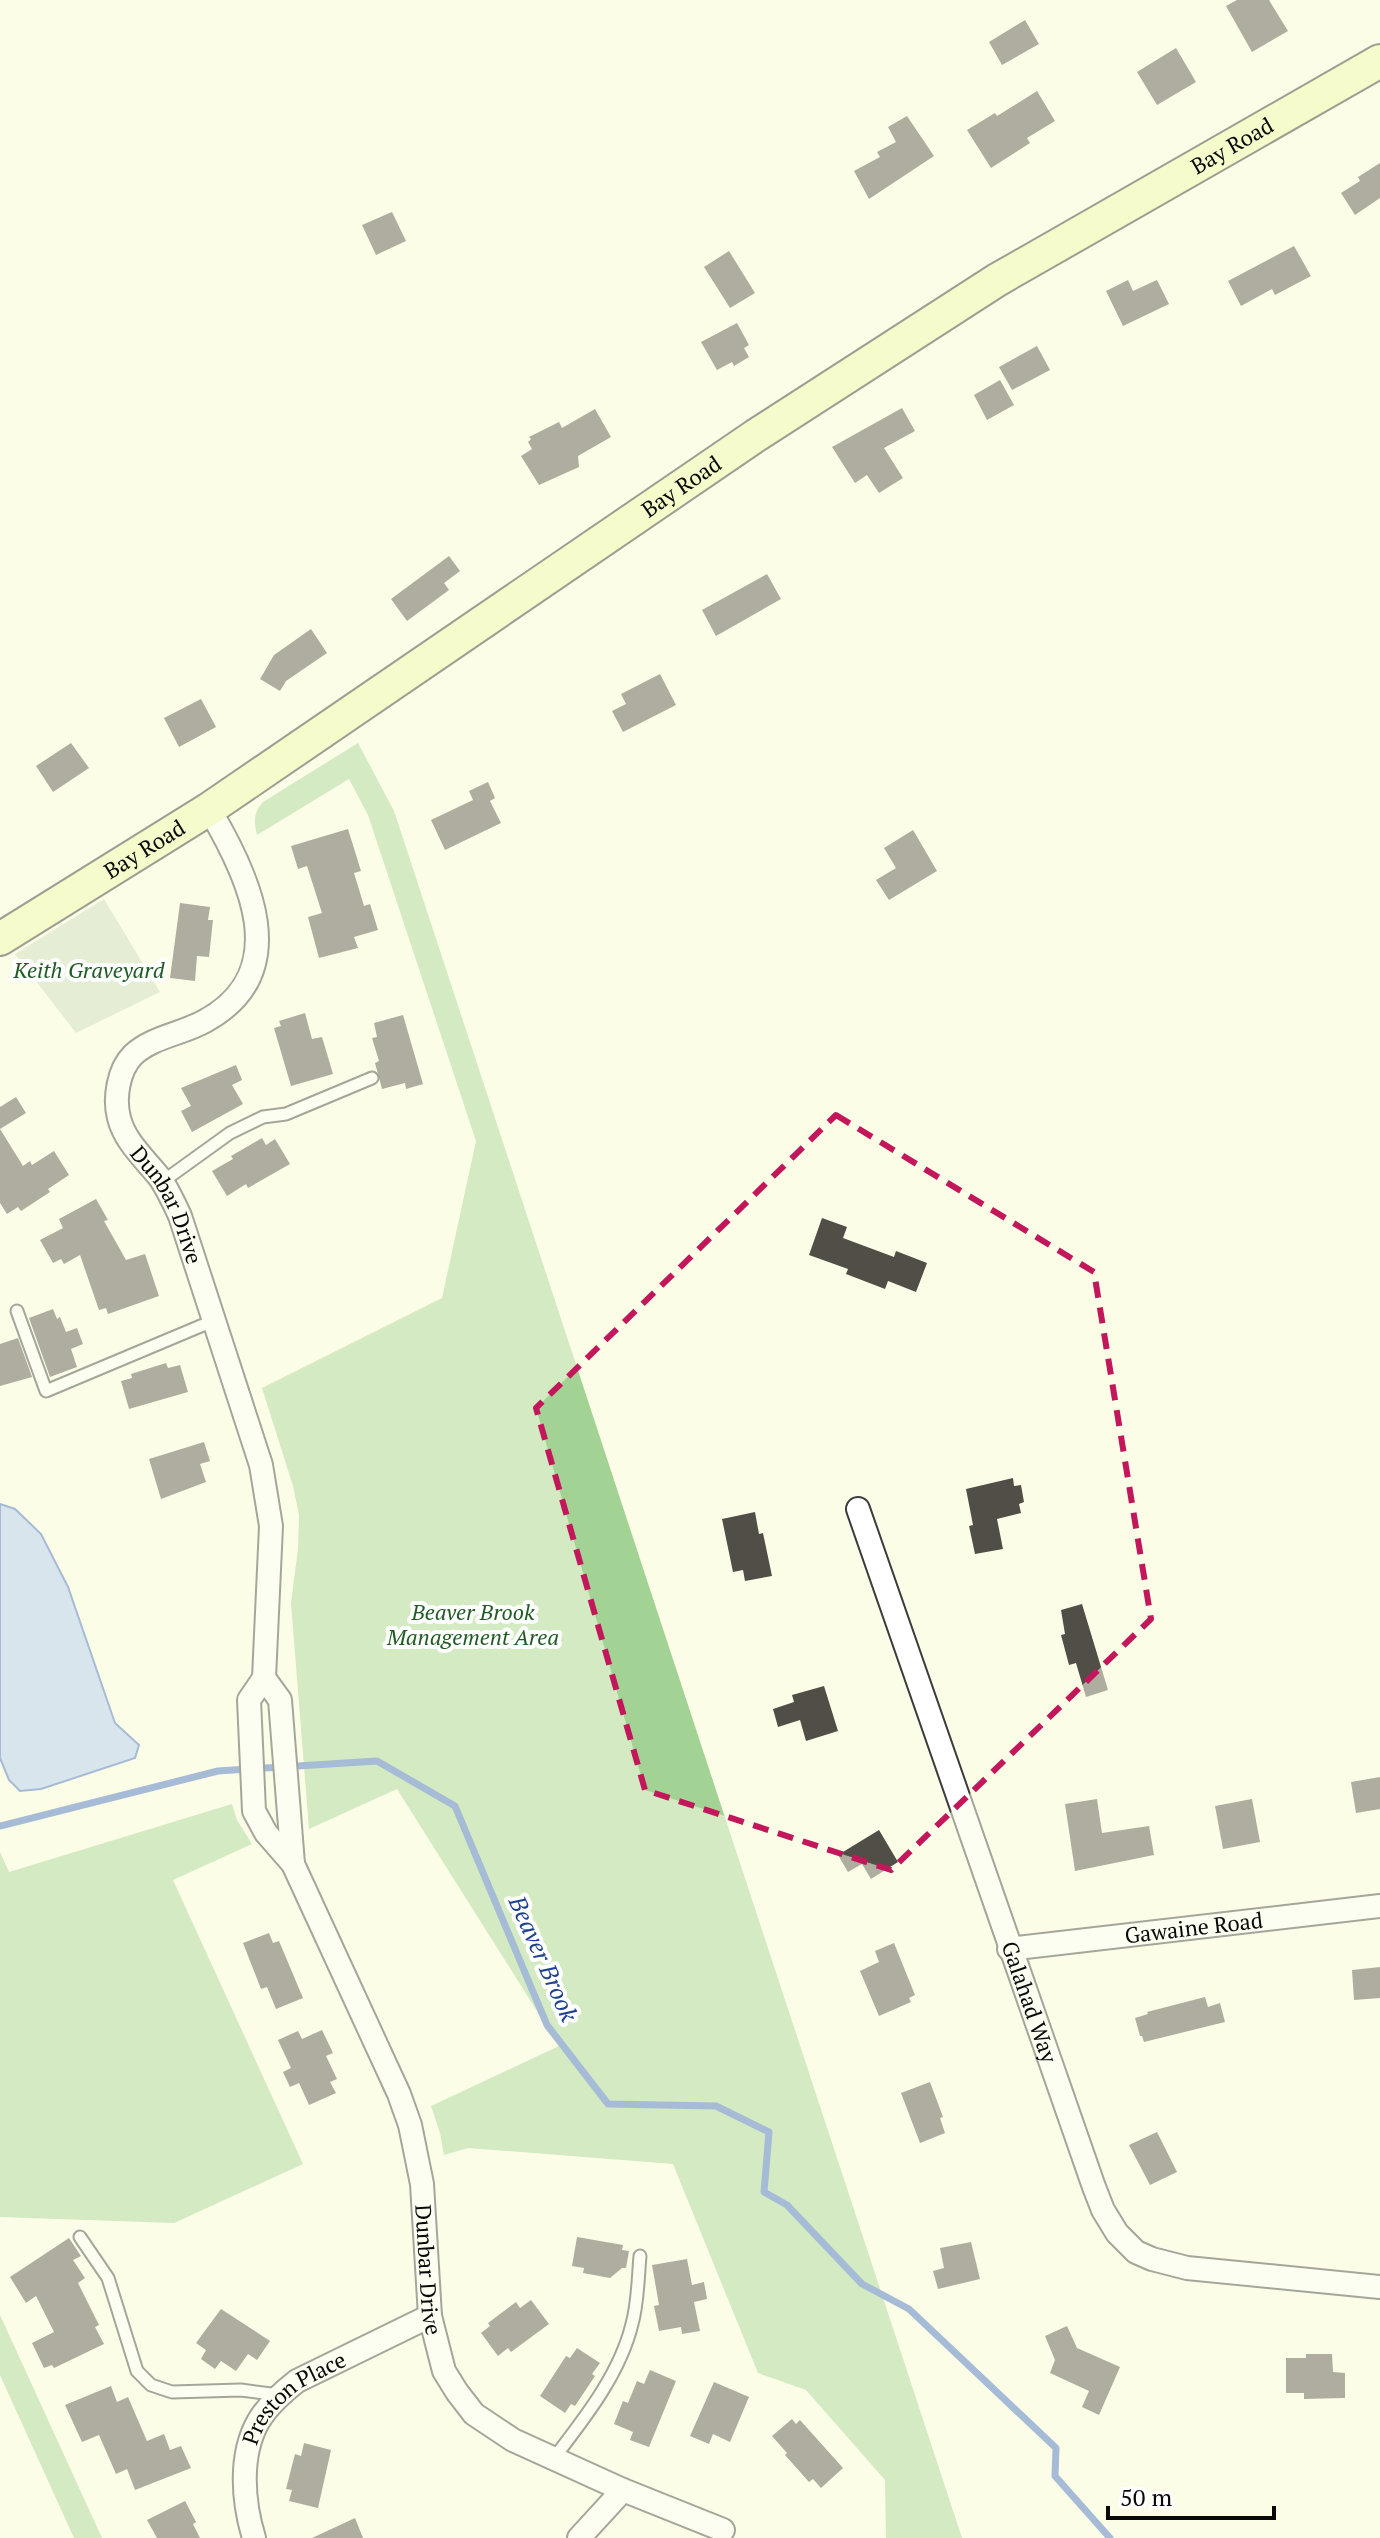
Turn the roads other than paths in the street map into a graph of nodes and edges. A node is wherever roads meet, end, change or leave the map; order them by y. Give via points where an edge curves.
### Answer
1 (1380, 61) edge
2 (209, 809) junction
3 (0, 939) edge
4 (372, 1078) dead end
5 (162, 1182) junction
6 (17, 1311) dead end
7 (215, 1320) junction
8 (858, 1509) dead end
9 (264, 1678) junction
10 (293, 1864) junction
11 (1380, 1906) edge
12 (1009, 1949) junction
13 (80, 2237) dead end
14 (640, 2256) dead end
15 (1380, 2287) edge
16 (430, 2316) junction
17 (280, 2395) junction
18 (554, 2458) junction
19 (623, 2490) junction
20 (723, 2530) dead end
21 (254, 2538) edge
22 (579, 2538) edge

1 - 2 main road, Bay Road via 997,280 755,436
2 - 3 main road, Bay Road
2 - 5 street, Dunbar Drive via 251,894 257,945 250,974 223,1010 143,1049 122,1072 119,1118
4 - 5 lane via 230,1133
5 - 7 street, Dunbar Drive via 180,1216
6 - 7 lane via 46,1391
7 - 9 street, Dunbar Drive via 268,1495 271,1555
8 - 12 street, Galahad Way
9 - 10 street, Dunbar Drive via 280,1700
9 - 10 street, Dunbar Drive via 249,1700 254,1811
10 - 16 street, Dunbar Drive via 410,2125 422,2184
11 - 12 street, Gawaine Road
12 - 15 street, Galahad Way via 1094,2187 1126,2243 1152,2259 1187,2268
13 - 17 lane via 108,2278 137,2371 151,2385 172,2392 218,2389
14 - 18 lane via 625,2346
16 - 17 street, Preston Place via 297,2381
16 - 18 street, Dunbar Drive via 444,2371 474,2414
17 - 21 street, Preston Place via 258,2422 248,2451 244,2488
18 - 19 street, Dunbar Drive
19 - 20 street, Dunbar Drive
19 - 22 street

